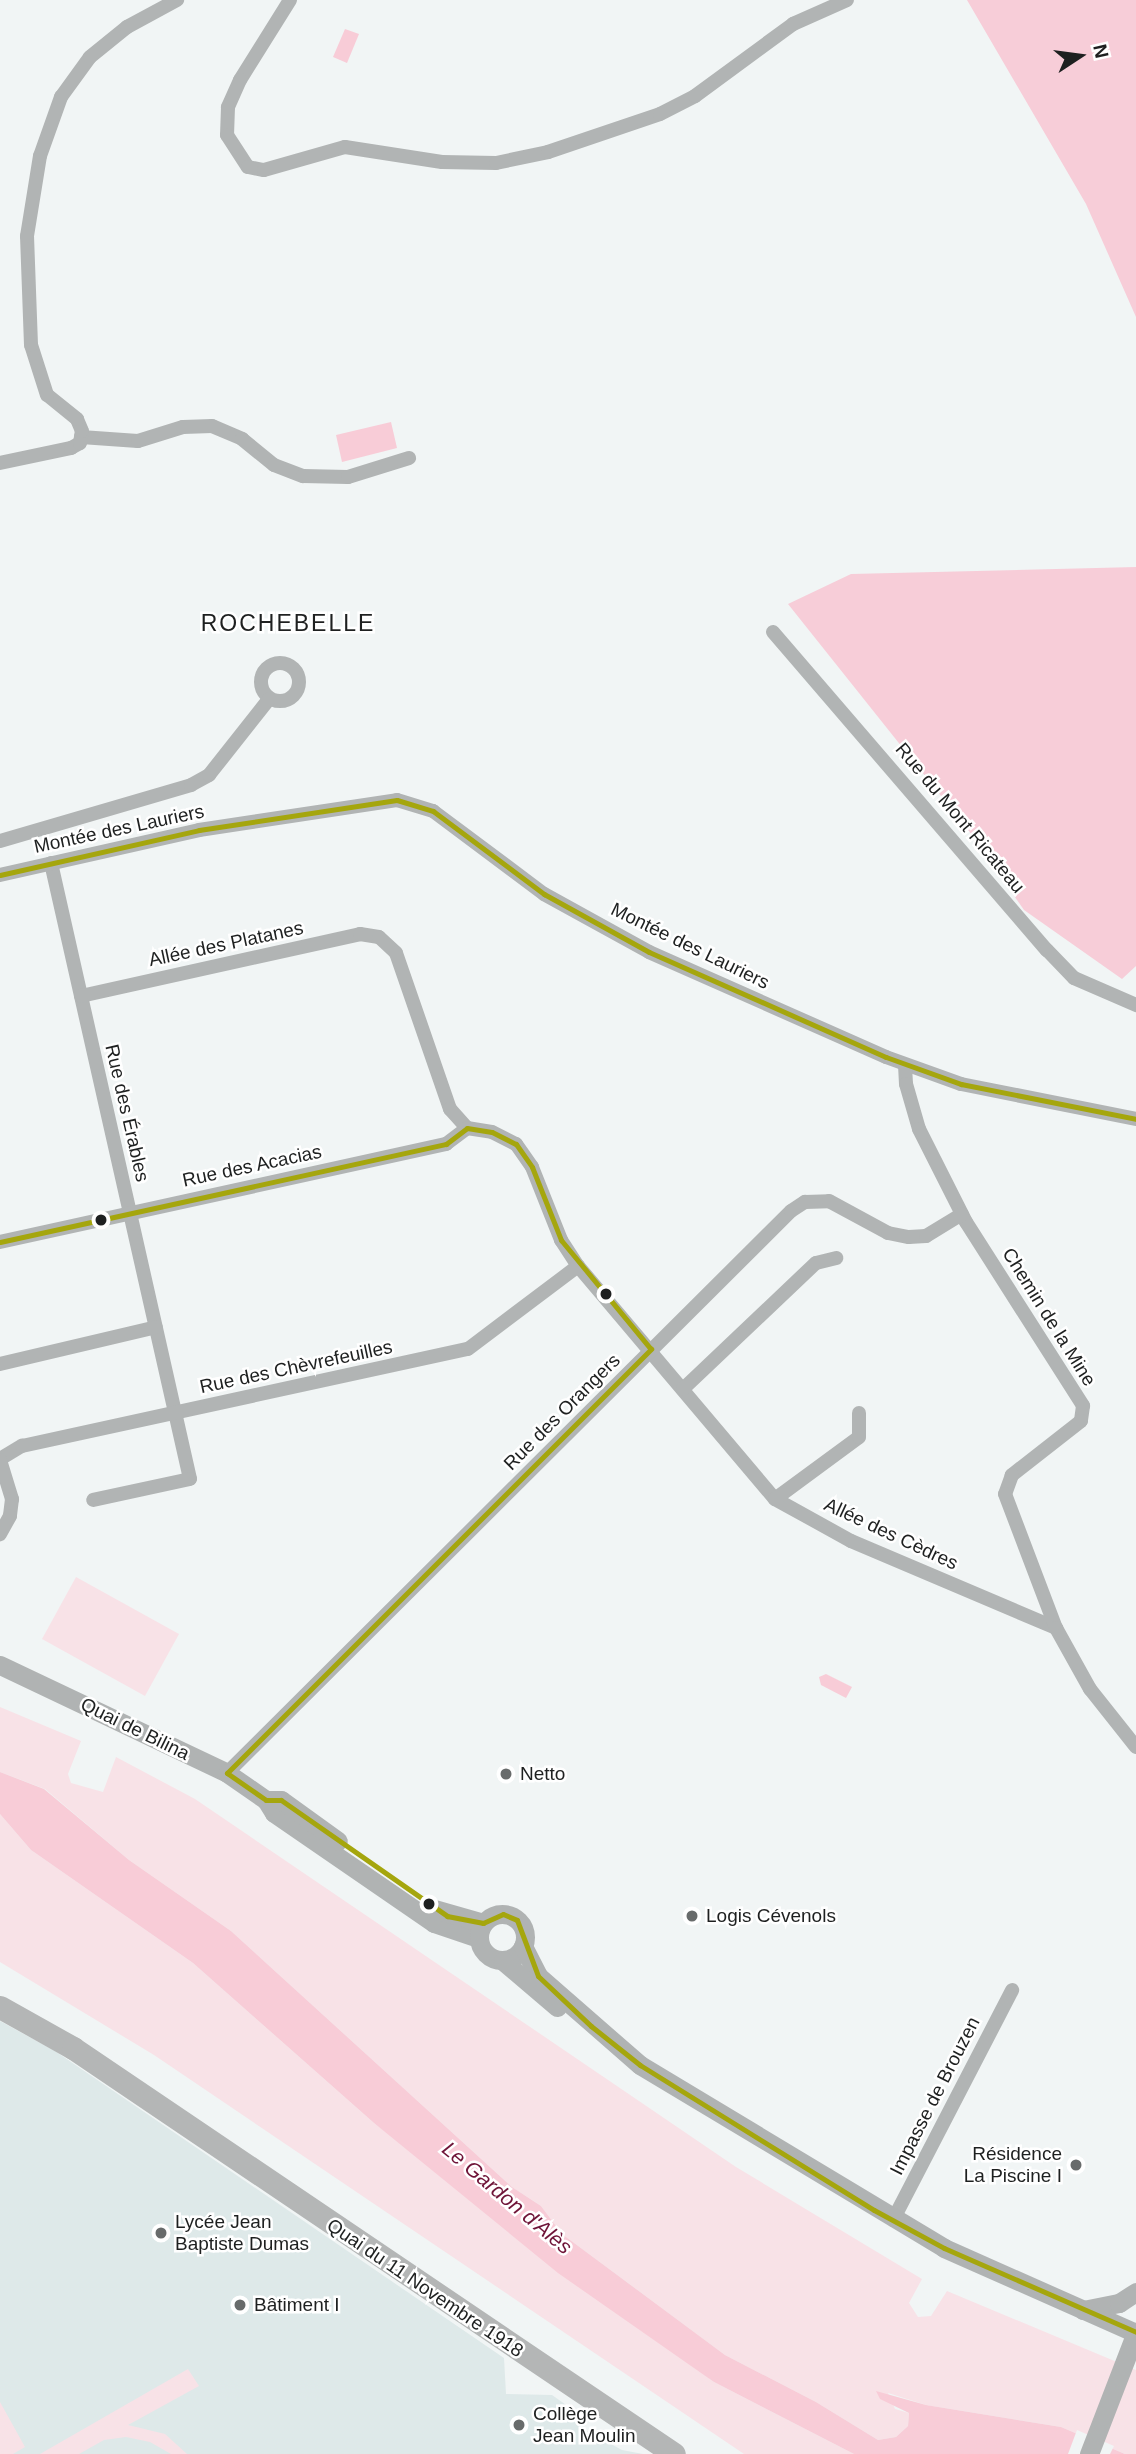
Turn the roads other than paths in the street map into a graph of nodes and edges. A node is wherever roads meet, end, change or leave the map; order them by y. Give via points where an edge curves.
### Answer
1 (177, 0) edge
2 (290, 0) edge
3 (847, 0) edge
4 (81, 437) junction
5 (409, 458) dead end
6 (0, 463) edge
7 (773, 632) dead end
8 (269, 699) dead end
9 (0, 841) edge
10 (51, 863) junction
11 (0, 874) edge
12 (81, 996) junction
13 (1136, 1006) edge
14 (905, 1065) junction
15 (1136, 1119) edge
16 (467, 1128) junction
17 (130, 1212) junction
18 (962, 1214) junction
19 (0, 1242) edge
20 (836, 1258) dead end
21 (578, 1266) junction
22 (156, 1327) junction
23 (651, 1349) junction
24 (0, 1364) edge
25 (683, 1389) junction
26 (175, 1413) junction
27 (859, 1413) dead end
28 (0, 1459) edge
29 (775, 1499) junction
30 (93, 1500) dead end
31 (0, 1534) edge
32 (1056, 1628) junction
33 (0, 1665) edge
34 (1136, 1747) edge
35 (227, 1773) junction
36 (481, 1930) junction
37 (523, 1945) junction
38 (503, 1961) junction
39 (1012, 1990) dead end
40 (0, 2007) edge
41 (591, 2026) junction
42 (893, 2220) junction
43 (1136, 2292) edge
44 (1083, 2310) junction
45 (1133, 2339) edge
46 (674, 2454) edge
47 (1089, 2454) edge

1 - 4 street via 127,27 90,57 61,97 40,156 27,236 31,345 47,395 77,419
2 - 3 street via 228,107 227,135 248,167 264,170 345,147 442,162 496,163 548,152 660,114 695,96 793,24
4 - 5 street via 138,442 183,427 212,425 242,439 274,465 303,476 348,477
4 - 6 street via 71,448
7 - 13 street, Rue du Mont Ricateau via 1074,978
8 - 9 street via 209,775 191,785
10 - 11 street, Montée des Lauriers
10 - 12 street, Rue des Érables
10 - 14 street, Montée des Lauriers via 199,830 397,800 433,811 544,894 649,952
12 - 16 street, Allée des Platanes via 360,934 379,937 396,953 450,1109
12 - 17 street, Rue des Érables
14 - 15 street, Montée des Lauriers via 961,1084
14 - 18 street, Chemin de la Mine via 905,1084 919,1129
16 - 17 street, Rue des Acacias via 446,1144
16 - 21 street, Allée des Cèdres via 492,1132 516,1144 532,1167 561,1240
17 - 19 street, Rue des Acacias
17 - 22 street, Rue des Érables
18 - 23 street, Rue des Orangers via 926,1236 909,1237 888,1233 829,1201 805,1202
18 - 32 street, Chemin de la Mine via 1083,1406 1081,1421 1012,1475 1005,1494
20 - 25 street via 816,1263
21 - 23 street, Allée des Cèdres
21 - 26 street, Rue des Chèvrefeuilles via 468,1349
22 - 24 street
22 - 26 street, Rue des Érables
23 - 25 street, Allée des Cèdres
23 - 35 street, Rue des Orangers
25 - 29 street, Allée des Cèdres
26 - 28 street, Rue des Chèvrefeuilles via 22,1447
26 - 30 street, Rue des Érables via 190,1479
27 - 29 street via 859,1437
28 - 31 street, Rue des Chèvrefeuilles via 12,1499 10,1517
29 - 32 street, Allée des Cèdres via 851,1541
32 - 34 street, Chemin de la Mine via 1090,1689
33 - 35 main road, Quai de Bilina
35 - 36 main road, Quai de Bilina via 266,1800 281,1801 426,1904
36 - 37 main road via 495,1915 510,1916 522,1926
36 - 38 main road via 483,1952
37 - 38 main road
37 - 41 main road via 538,1976
38 - 41 main road via 529,1988
39 - 42 street, Impasse de Brouzen
40 - 46 main road, Quai du 11 Novembre 1918 via 73,2048
41 - 42 main road via 640,2065
42 - 44 main road
43 - 44 main road via 1119,2303
44 - 45 main road
45 - 47 main road

